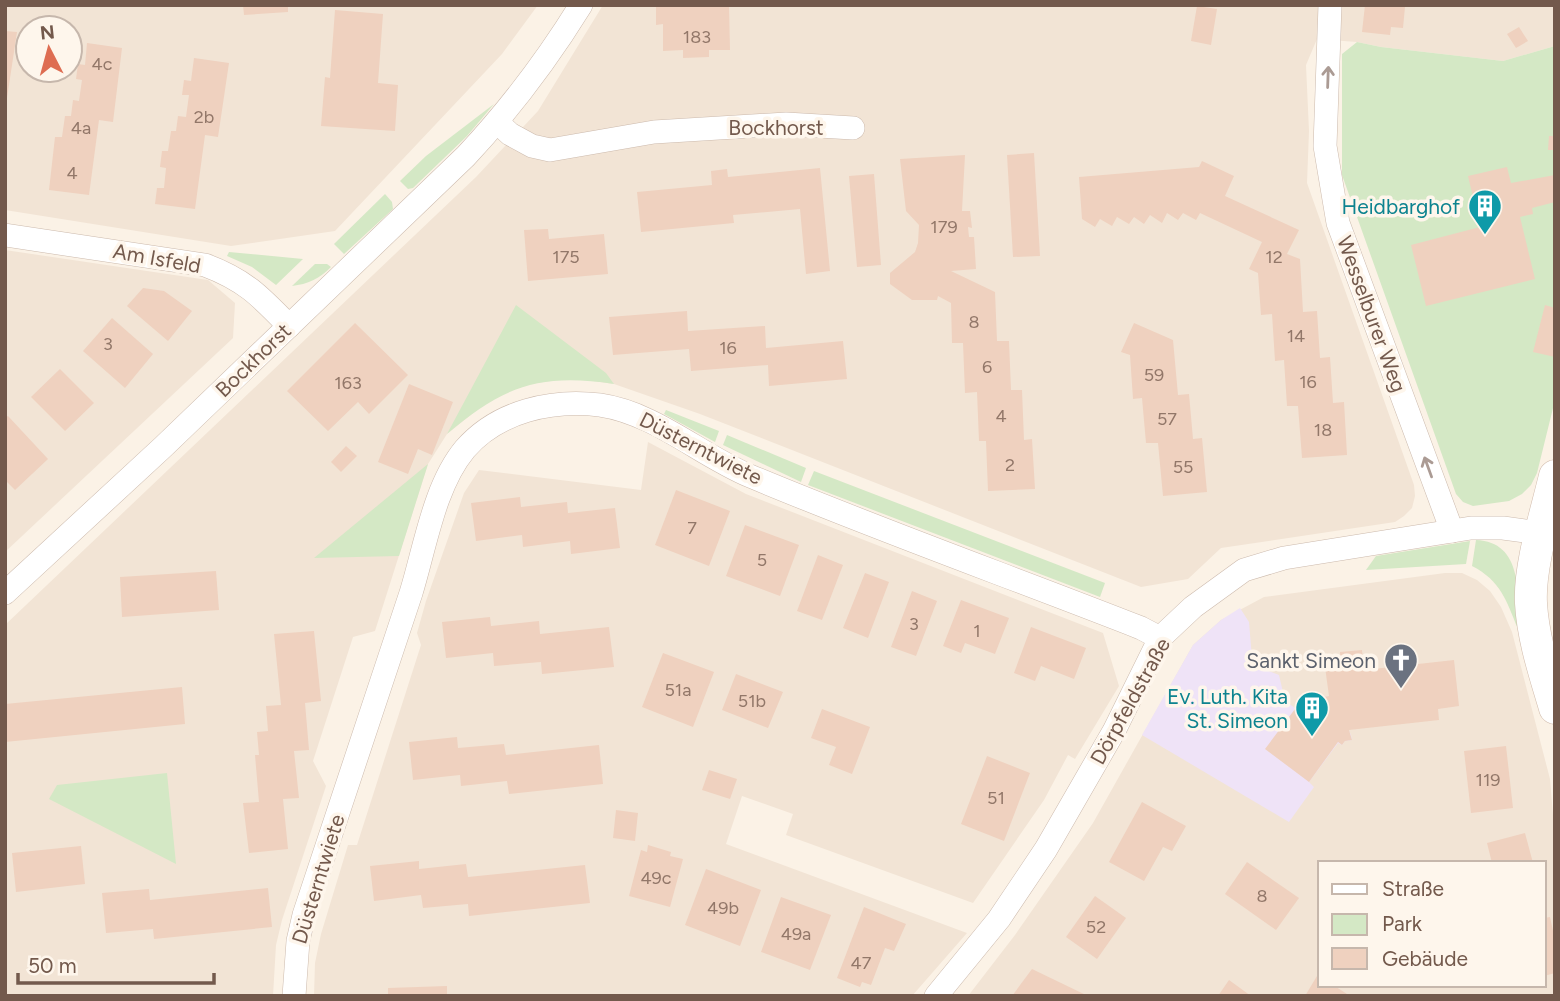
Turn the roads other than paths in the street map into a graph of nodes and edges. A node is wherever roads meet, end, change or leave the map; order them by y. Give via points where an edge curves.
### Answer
1 (581, 5) edge
2 (1330, 5) edge
3 (498, 123) junction
4 (853, 128) dead end
5 (5, 235) edge
6 (289, 326) junction
7 (1555, 477) edge
8 (1452, 531) junction
9 (1548, 534) edge
10 (5, 593) edge
11 (1160, 638) junction
12 (1555, 708) edge
13 (294, 996) edge
14 (936, 996) edge

1 - 3 street, Bockhorst
8 -> 2 street, Wesselburer Weg via 1338,223 1325,146
3 - 4 street, Bockhorst via 532,146 550,150 654,132 786,124
3 - 6 street, Bockhorst
5 - 6 street, Am Isfeld via 205,265 254,290
6 - 10 street, Bockhorst
7 - 9 street
8 - 9 street, Dörpfeldstraße via 1503,528
8 - 11 street, Dörpfeldstraße via 1284,558 1244,570
9 - 12 street via 1534,572 1531,600 1534,632
11 - 13 street, Düsterntwiete via 747,474 630,411 576,403 523,411 482,433 465,449 441,494 304,915
11 - 14 street, Dörpfeldstraße via 1114,731 1046,849 999,919

